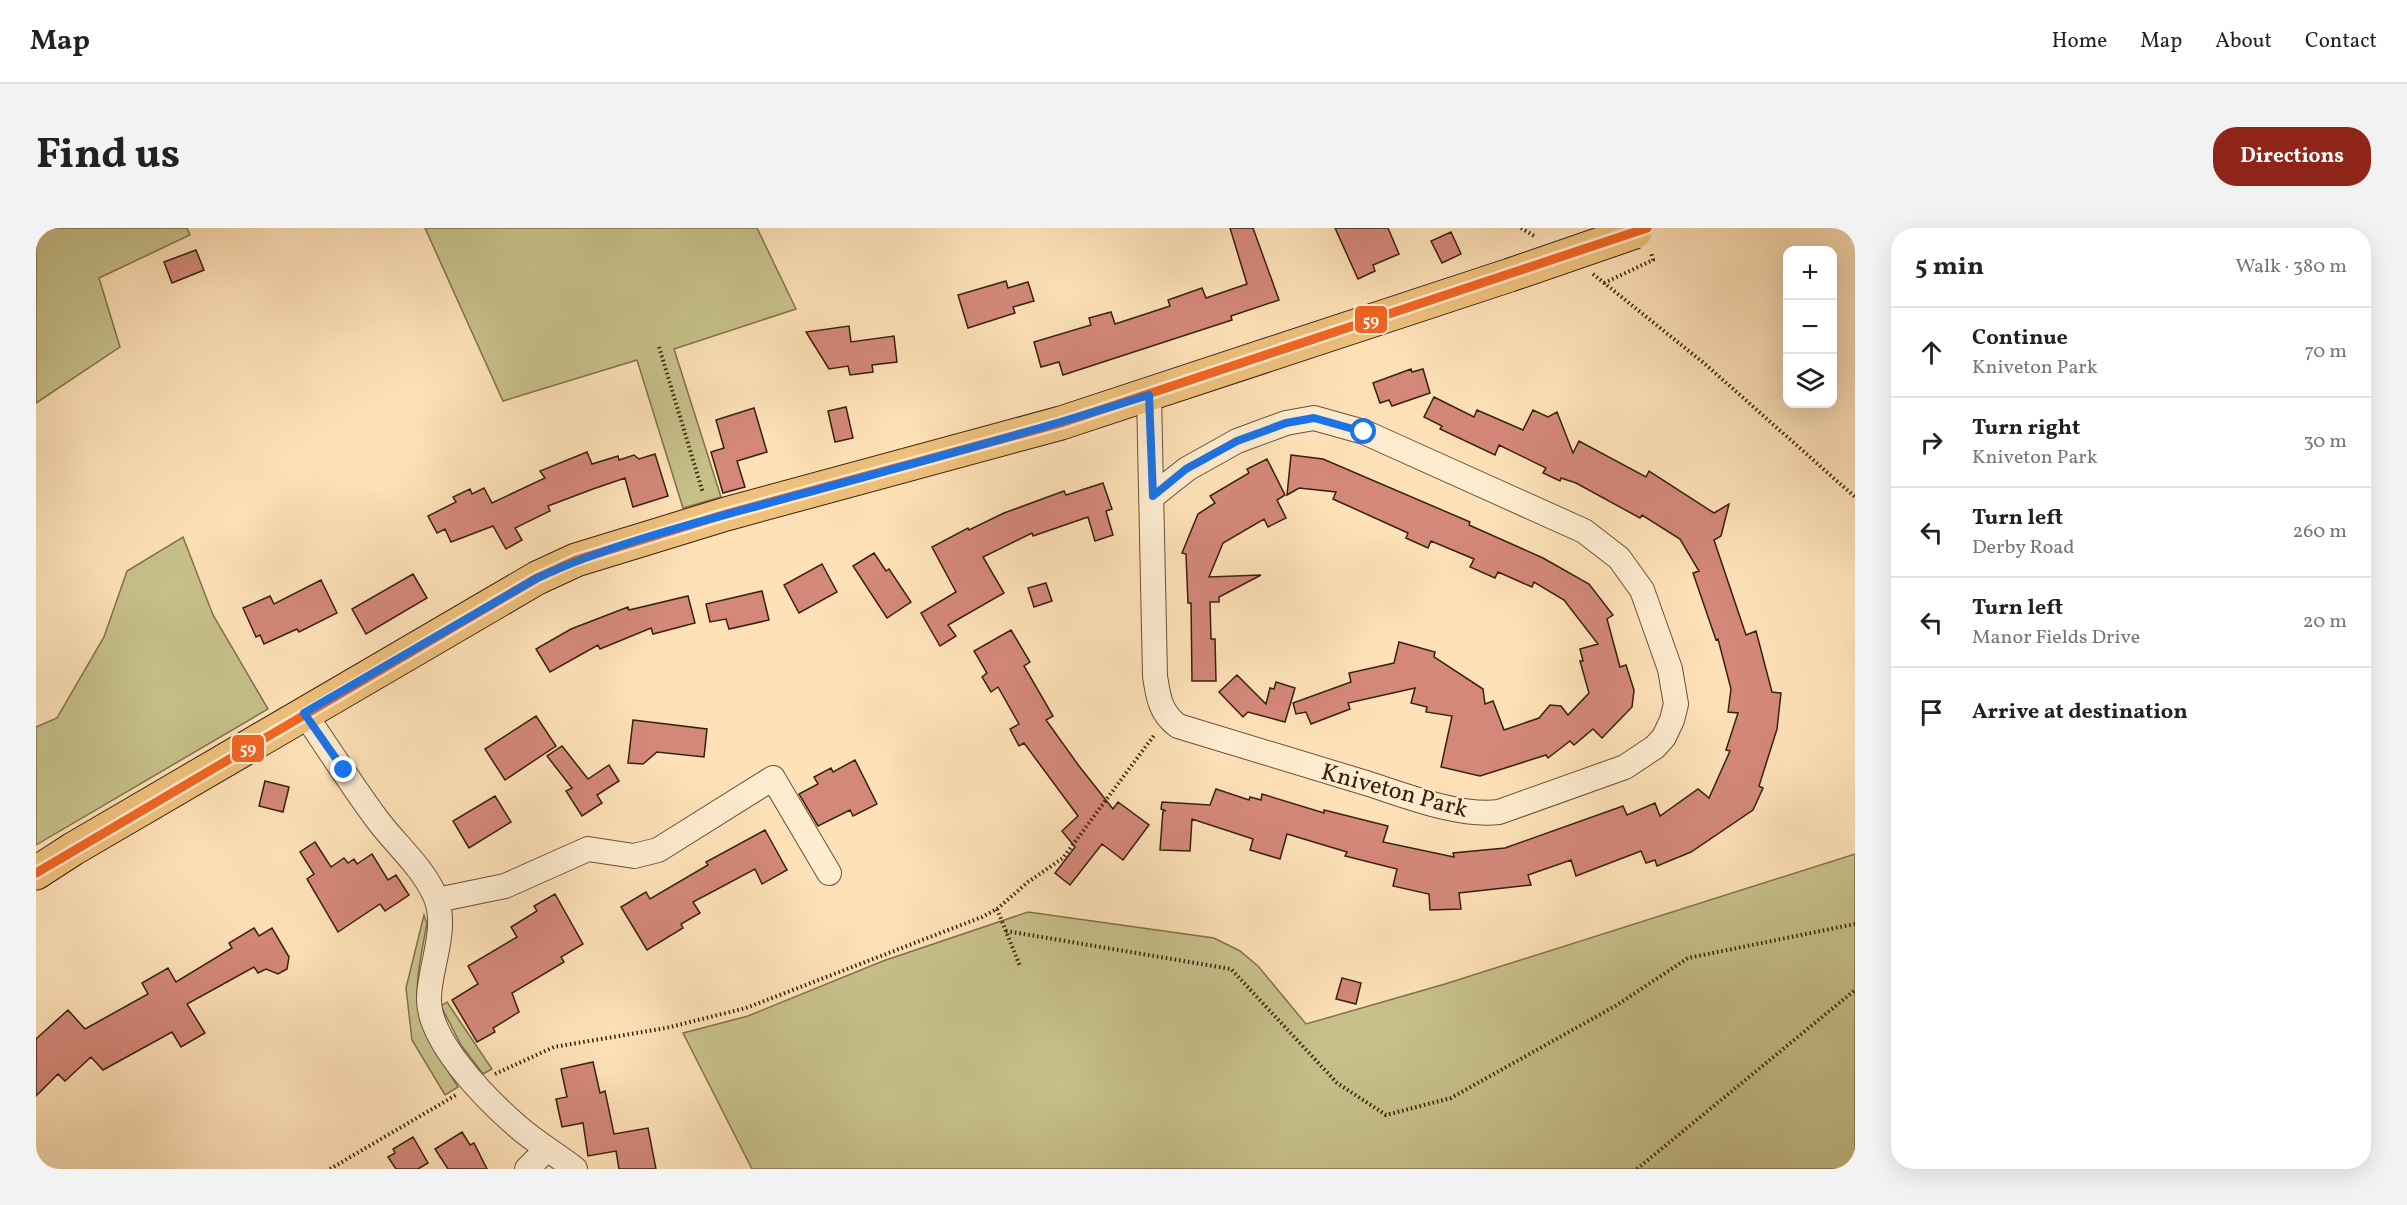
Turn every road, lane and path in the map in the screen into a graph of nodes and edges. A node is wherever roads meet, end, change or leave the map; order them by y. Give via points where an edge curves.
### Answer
1 (1521, 228) edge
2 (1644, 237) edge
3 (1540, 240) dead end
4 (1587, 270) dead end
5 (1604, 283) junction
6 (659, 347) dead end
7 (1149, 395) junction
8 (1153, 496) junction
9 (1855, 497) edge
10 (711, 519) junction
11 (304, 713) junction
12 (1168, 717) junction
13 (36, 873) edge
14 (829, 873) dead end
15 (437, 900) junction
16 (997, 909) junction
17 (1855, 924) edge
18 (1006, 931) junction
19 (1020, 966) dead end
20 (1855, 990) edge
21 (475, 1084) junction
22 (547, 1149) junction
23 (330, 1169) edge
24 (527, 1169) edge
25 (575, 1169) edge
26 (1637, 1169) edge

1 - 3 path
2 - 5 path via 1653,260
2 - 7 main road, bridge via 1510,275
4 - 5 path
5 - 9 path via 1705,364
6 - 10 path
7 - 8 street
7 - 10 main road
8 - 12 street via 1155,676 1159,703
8 - 12 street, Kniveton Park via 1186,469 1237,441 1286,423 1314,418 1364,432 1584,531 1619,558 1642,590 1670,669 1676,704 1664,737 1642,758 1603,777 1486,813 1404,795 1178,726
10 - 11 main road via 576,560 537,578
11 - 13 main road
11 - 15 street via 376,818 431,886
12 - 16 path via 1063,858
14 - 15 street via 773,778 658,850 634,856 588,849 505,886
15 - 21 street via 440,924 429,1006 437,1030
16 - 18 path
16 - 21 path via 746,1008 666,1028 554,1047
17 - 18 path via 1688,958 1617,1005 1451,1098 1386,1115 1336,1083 1231,969
18 - 19 path
20 - 26 path
21 - 22 street
21 - 23 path
22 - 24 street
22 - 25 street

